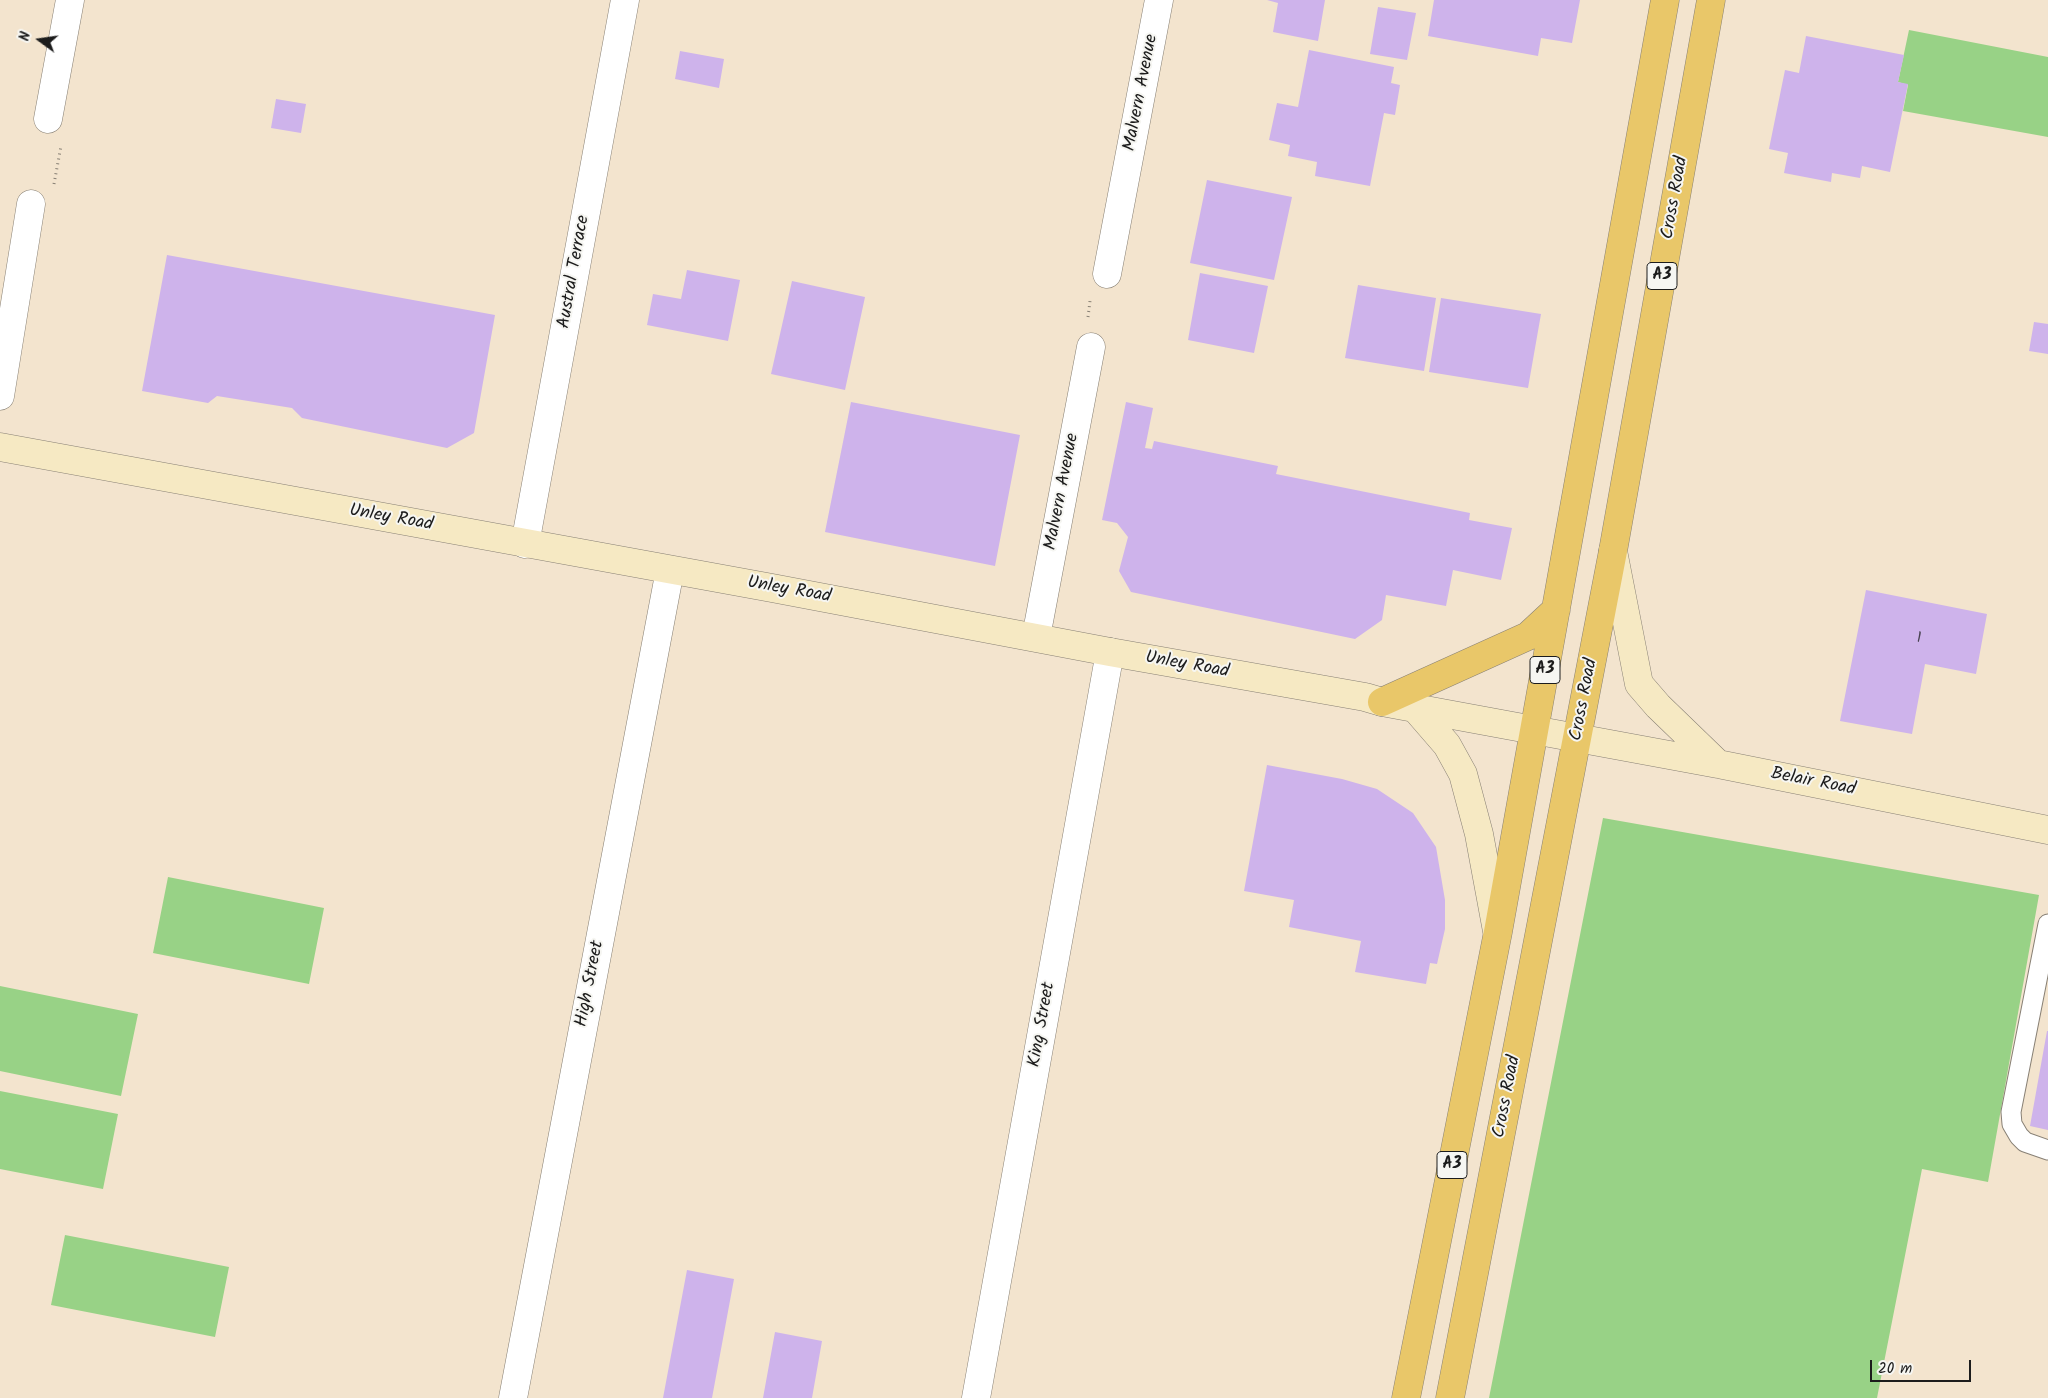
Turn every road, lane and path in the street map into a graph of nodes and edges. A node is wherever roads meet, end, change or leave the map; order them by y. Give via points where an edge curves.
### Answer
1 (70, 0) edge
2 (625, 0) edge
3 (1159, 0) edge
4 (1665, 0) edge
5 (1711, 0) edge
6 (48, 119) joint
7 (31, 204) joint
8 (1108, 274) joint
9 (1091, 347) joint
10 (0, 396) edge
11 (0, 447) edge
12 (525, 544) junction
13 (1613, 551) junction
14 (670, 570) junction
15 (1556, 610) junction
16 (1036, 637) junction
17 (1110, 652) junction
18 (1382, 702) junction
19 (1415, 708) junction
20 (1534, 730) junction
21 (1577, 738) junction
22 (1718, 764) junction
23 (2048, 830) edge
24 (2048, 924) edge
25 (1498, 932) junction
26 (2048, 1150) edge
27 (513, 1398) edge
28 (976, 1398) edge
29 (1406, 1398) edge
30 (1450, 1398) edge

1 - 6 street
2 - 12 street, Austral Terrace
3 - 8 street, Malvern Avenue
4 - 15 highway, A3
5 - 13 highway, Cross Road / A3
6 - 7 path via 63,137 53,186
7 - 10 street
8 - 9 path via 1093,285 1088,315
9 - 16 street, Malvern Avenue
11 - 12 main road, Unley Road
12 - 14 main road, Unley Road
13 - 21 highway, Cross Road / A3
13 - 22 main road via 1639,684
14 - 16 main road, Unley Road
14 - 27 street, High Street
15 - 18 highway via 1528,636
15 - 20 highway, A3
16 - 17 main road, Unley Road
17 - 18 main road, Unley Road
17 - 28 street, King Street
18 - 19 main road, Unley Road
19 - 20 main road, Unley Road
19 - 25 main road via 1447,745 1463,774 1479,834
20 - 21 main road, Unley Road
20 - 25 highway, A3
21 - 22 main road, Belair Road
21 - 30 highway, Cross Road / A3
22 - 23 main road, Belair Road
24 - 26 lane via 2011,1112 2012,1124 2019,1136 2025,1142
25 - 29 highway, A3

